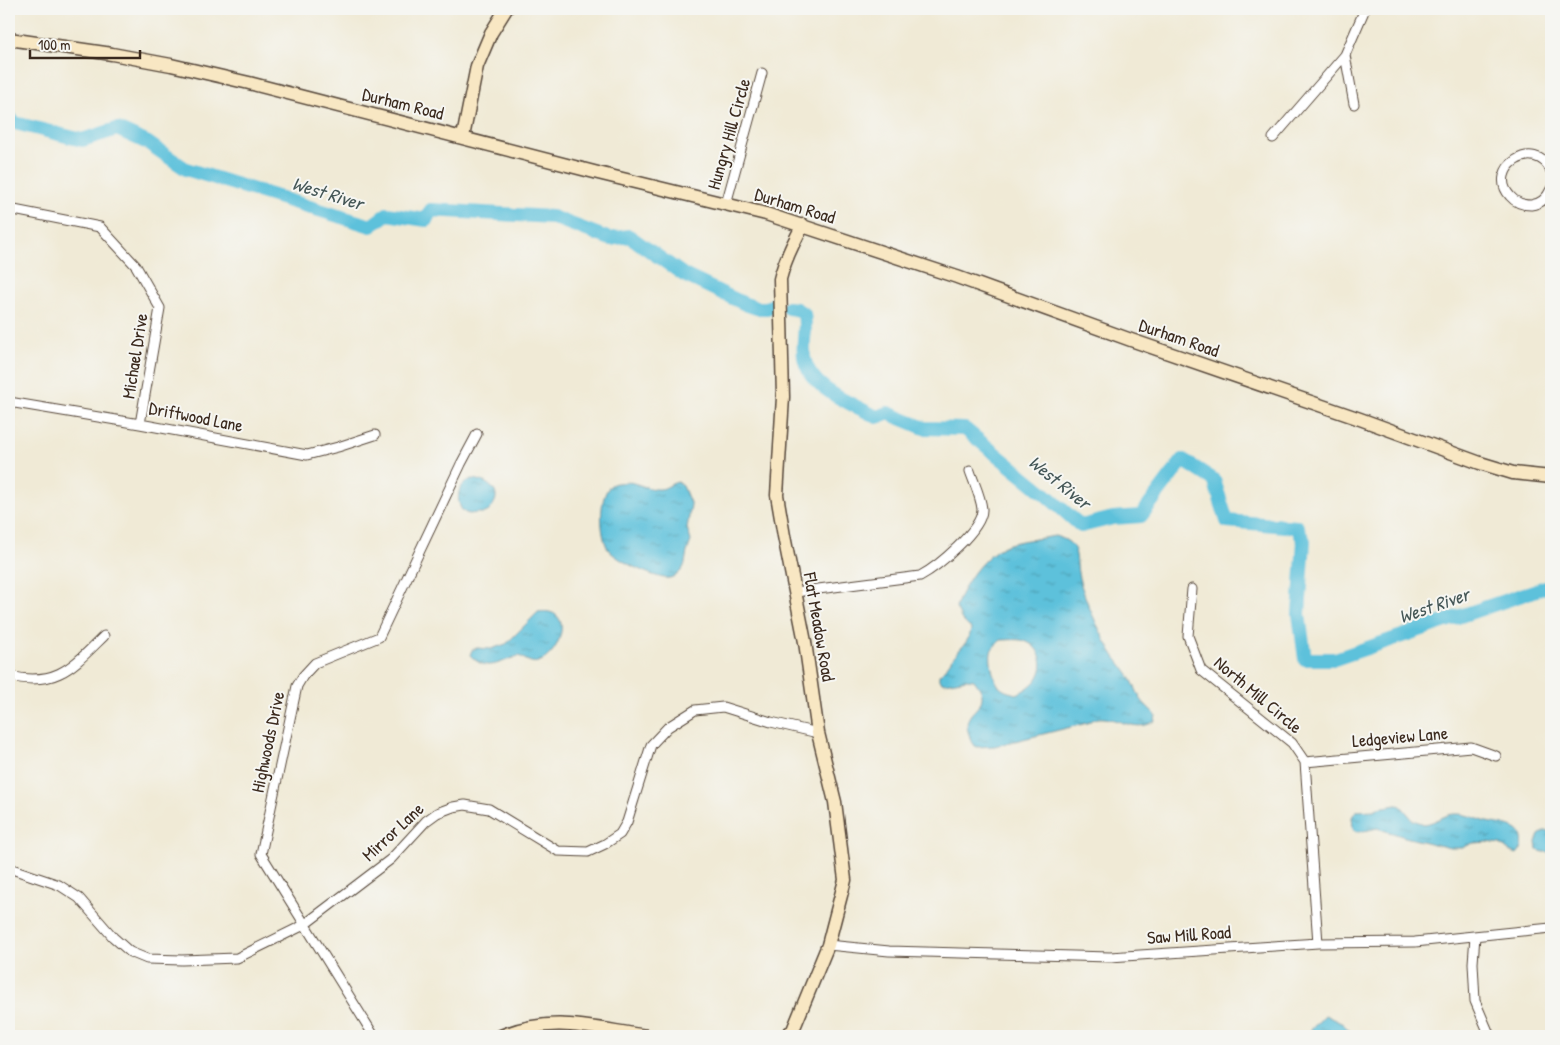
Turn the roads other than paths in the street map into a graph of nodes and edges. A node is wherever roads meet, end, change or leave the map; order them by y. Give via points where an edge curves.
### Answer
1 (506, 9) edge
2 (1365, 9) edge
3 (9, 39) edge
4 (1344, 55) junction
5 (762, 73) dead end
6 (1354, 104) dead end
7 (463, 138) junction
8 (1273, 138) dead end
9 (1551, 171) edge
10 (1551, 189) edge
11 (726, 204) junction
12 (9, 209) edge
13 (803, 225) junction
14 (9, 402) edge
15 (140, 424) junction
16 (477, 434) dead end
17 (375, 435) dead end
18 (970, 471) dead end
19 (1551, 477) edge
20 (1192, 589) dead end
21 (795, 592) junction
22 (104, 636) dead end
23 (9, 676) edge
24 (818, 733) junction
25 (1496, 756) dead end
26 (1306, 762) junction
27 (9, 868) edge
28 (304, 925) junction
29 (1551, 928) edge
30 (1476, 936) junction
31 (1318, 943) junction
32 (828, 945) junction
33 (791, 1034) edge
34 (374, 1036) edge
35 (501, 1036) edge
36 (647, 1036) edge
37 (1490, 1036) edge

1 - 7 main road via 477,66
2 - 4 street
3 - 7 main road, Durham Road via 171,65
4 - 6 street
4 - 8 street
5 - 11 street, Hungry Hill Circle
7 - 11 main road, Durham Road
9 - 10 street via 1537,157 1521,157 1512,162 1504,179 1511,197 1524,204 1538,203
11 - 13 main road, Durham Road
12 - 15 street, Michael Drive via 100,227 136,266 160,308
13 - 19 main road, Durham Road via 957,276 1480,463 1513,473
13 - 21 main road, Flat Meadow Road via 783,265 780,279 783,397 778,495
14 - 15 street, Driftwood Lane
15 - 17 street, Driftwood Lane via 307,455
16 - 28 street, Highwoods Drive via 379,637 315,663 297,686 261,854
18 - 21 street via 981,502 981,520 931,571 920,576
20 - 26 street, North Mill Circle via 1188,636 1201,670 1292,743
21 - 24 main road, Flat Meadow Road via 806,642
22 - 23 street via 76,663 58,674 40,680
24 - 28 street, Mirror Lane via 723,707 695,710 668,727 651,745 627,822 620,834 605,844 588,852 558,851 489,809 465,805 454,807 426,821 391,859
24 - 32 main road, Flat Meadow Road via 835,802 845,880
25 - 26 street, Ledgeview Lane via 1471,747
26 - 31 street
27 - 28 street, Mirror Lane via 59,886 79,898 130,952 147,959 237,958
28 - 34 street, Highwoods Drive
29 - 30 street, Saw Mill Road
30 - 31 street, Saw Mill Road via 1415,942
30 - 37 street via 1473,963 1475,1002
31 - 32 street, Saw Mill Road via 1110,957 889,951
32 - 33 main road, Flat Meadow Road
35 - 36 main road via 528,1027 556,1024

